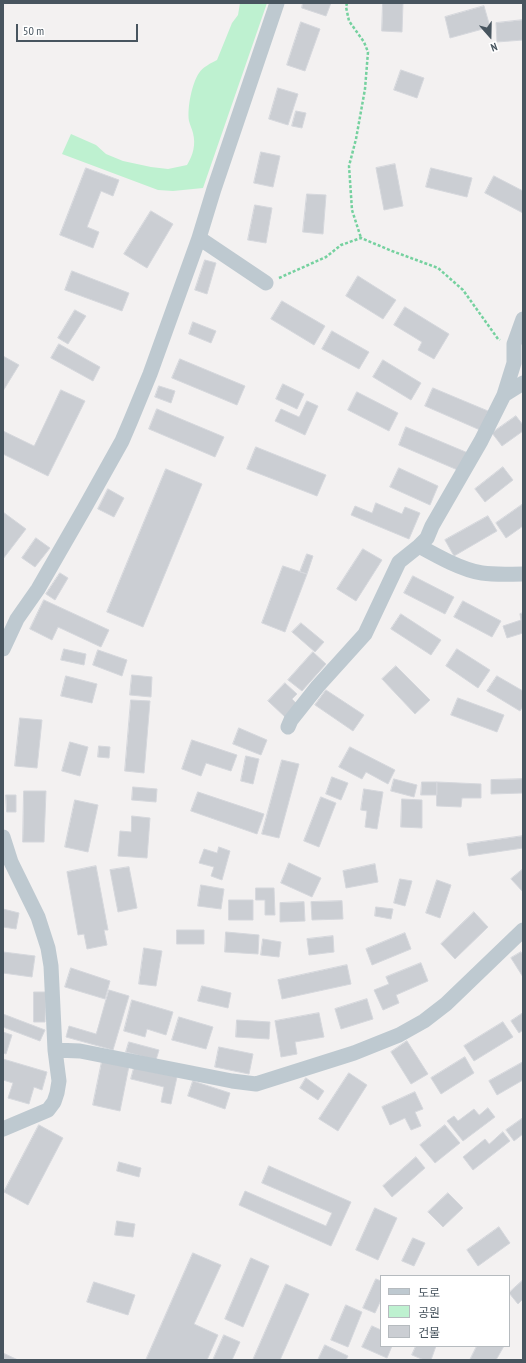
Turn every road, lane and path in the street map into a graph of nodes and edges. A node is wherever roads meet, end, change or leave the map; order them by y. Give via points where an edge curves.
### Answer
1 (277, 3) edge
2 (347, 3) edge
3 (199, 238) junction
4 (361, 238) junction
5 (266, 283) joint
6 (523, 319) edge
7 (514, 344) junction
8 (523, 383) edge
9 (504, 395) junction
10 (419, 546) junction
11 (523, 574) edge
12 (3, 649) edge
13 (288, 727) dead end
14 (3, 837) edge
15 (523, 930) edge
16 (56, 1050) junction
17 (3, 1128) edge

1 - 3 street
2 - 4 path via 349,20 368,52 365,89 349,166 352,210
3 - 5 street
3 - 12 street via 150,374 122,441 17,619
4 - 5 path via 340,245 326,257
4 - 7 path via 438,268 463,290 498,340
6 - 7 street
7 - 9 street via 514,363
8 - 9 street
9 - 10 street via 427,538
10 - 11 street via 452,564 480,573
10 - 13 street via 399,562 365,634 318,686
14 - 16 street via 11,862 38,917 48,948 52,966
15 - 16 street via 446,1004 424,1021 399,1035 354,1053 256,1084 80,1051
16 - 17 street via 59,1081 54,1102 48,1110

